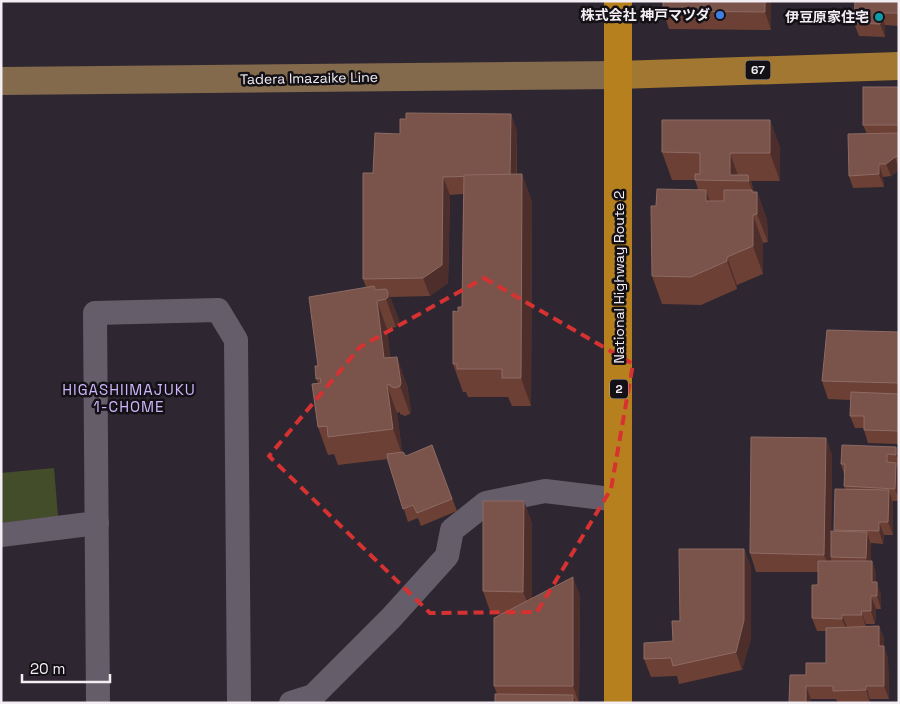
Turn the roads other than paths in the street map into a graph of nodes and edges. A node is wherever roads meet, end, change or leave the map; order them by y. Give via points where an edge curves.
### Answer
1 (618, 1) edge
2 (899, 66) edge
3 (618, 75) junction
4 (1, 81) edge
5 (620, 500) junction
6 (97, 522) junction
7 (1, 535) edge
8 (239, 702) edge
9 (98, 703) edge
10 (291, 703) edge
11 (618, 703) edge

1 - 3 highway, National Highway Route 2 / 2
2 - 3 main road, 67
3 - 4 main road, Tadera Imazaike Line
3 - 5 highway, National Highway Route 2 / 2
5 - 10 street via 545,492 486,503 452,530 446,556 391,618 313,696
5 - 11 highway, National Highway Route 2 / 2
6 - 7 street
6 - 8 street via 96,313 218,310 236,340
6 - 9 street

